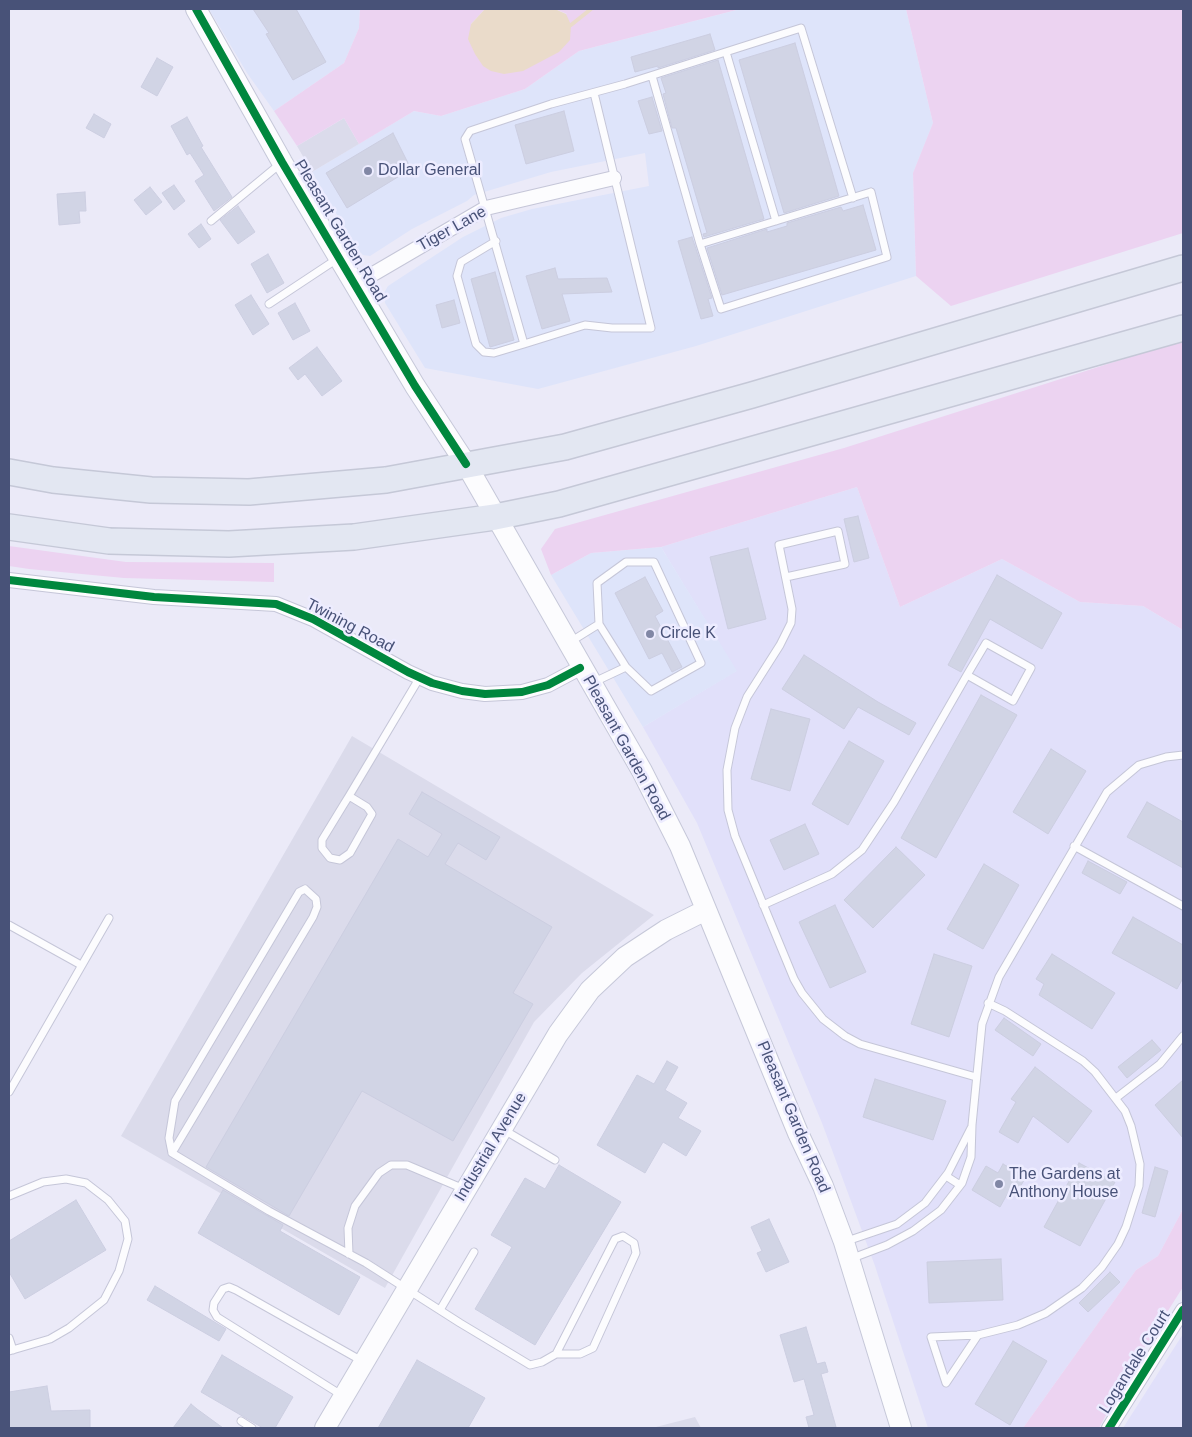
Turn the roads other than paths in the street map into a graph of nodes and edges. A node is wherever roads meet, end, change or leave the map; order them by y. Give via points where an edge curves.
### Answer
1 (196, 9) edge
2 (726, 52) junction
3 (652, 76) junction
4 (594, 93) junction
5 (282, 162) junction
6 (614, 178) junction
7 (853, 198) junction
8 (486, 208) junction
9 (211, 220) dead end
10 (776, 221) junction
11 (496, 242) junction
12 (700, 244) junction
13 (340, 258) junction
14 (1183, 268) edge
15 (356, 284) junction
16 (269, 304) dead end
17 (1183, 328) edge
18 (524, 344) junction
19 (466, 464) junction
20 (9, 472) edge
21 (495, 517) junction
22 (9, 527) edge
23 (786, 577) junction
24 (9, 580) edge
25 (599, 624) junction
26 (567, 644) junction
27 (626, 667) junction
28 (585, 676) junction
29 (967, 676) junction
30 (420, 677) junction
31 (1183, 755) edge
32 (348, 796) junction
33 (1074, 846) junction
34 (764, 905) junction
35 (1183, 906) edge
36 (706, 910) junction
37 (109, 918) dead end
38 (9, 924) edge
39 (82, 965) junction
40 (988, 1003) junction
41 (1183, 1036) edge
42 (976, 1077) junction
43 (9, 1092) edge
44 (1116, 1098) junction
45 (972, 1125) junction
46 (502, 1129) junction
47 (172, 1153) junction
48 (555, 1160) dead end
49 (946, 1176) junction
50 (960, 1185) junction
51 (466, 1189) junction
52 (9, 1196) edge
53 (914, 1213) junction
54 (922, 1224) junction
55 (847, 1250) junction
56 (474, 1252) dead end
57 (349, 1254) junction
58 (407, 1288) junction
59 (440, 1310) junction
60 (1183, 1310) edge
61 (978, 1335) junction
62 (9, 1338) edge
63 (11, 1350) edge
64 (556, 1354) junction
65 (364, 1362) junction
66 (343, 1397) junction
67 (241, 1421) dead end
68 (252, 1428) edge
69 (325, 1428) edge
70 (901, 1428) edge
71 (1109, 1428) edge

1 - 5 main road, Pleasant Garden Road
2 - 3 lane
2 - 7 lane via 801,28
2 - 10 lane
3 - 4 lane
3 - 12 lane
4 - 6 lane
4 - 8 lane via 470,131 465,139
5 - 9 lane
5 - 13 main road, Pleasant Garden Road
6 - 8 street, Tiger Lane
6 - 18 lane via 651,328 585,325
7 - 10 lane
7 - 12 lane via 872,192 887,257 721,309
8 - 11 lane
8 - 15 street, Tiger Lane
10 - 12 lane
11 - 18 lane
11 - 18 lane via 462,262 457,276 476,344 484,352 494,353
13 - 15 main road, Pleasant Garden Road
13 - 16 lane
14 - 19 highway via 565,447
15 - 19 main road, Pleasant Garden Road via 415,386
17 - 21 highway via 559,504
19 - 20 highway via 386,480 249,492 151,490
19 - 21 main road, Pleasant Garden Road
21 - 22 highway via 354,537 229,544 109,541
21 - 26 main road, Pleasant Garden Road
23 - 23 lane via 779,545 838,531 845,564
23 - 34 lane via 792,608 791,623 741,710 727,770 728,810 735,836
24 - 30 street, Twining Road via 154,597 276,604 314,619
25 - 26 lane
25 - 27 lane
25 - 27 lane via 597,583 626,562 654,562 701,662 651,691
26 - 28 main road, Pleasant Garden Road
27 - 28 lane
28 - 30 street, Twining Road via 522,692 485,694 462,691
28 - 36 main road, Pleasant Garden Road via 642,771 680,846
29 - 29 lane via 986,643 1031,668 1013,701
29 - 34 lane via 894,802 862,850 832,874
30 - 32 lane
31 - 33 lane via 1152,760 1117,781
32 - 32 lane via 322,840 322,848 330,858 340,860 350,853 372,814
33 - 35 lane
33 - 40 lane via 999,977
34 - 42 lane via 802,993 834,1028 866,1046
36 - 46 main road, Industrial Avenue via 666,930 626,957 590,990 558,1034
36 - 55 main road, Pleasant Garden Road
37 - 39 lane
38 - 39 lane
39 - 43 lane
40 - 42 lane via 982,1024
40 - 44 lane via 1083,1061 1107,1084
41 - 44 lane via 1160,1064
42 - 45 lane
44 - 61 lane via 1131,1126 1140,1164 1134,1205 1118,1244 1102,1267 1064,1302 1018,1325
45 - 49 lane
45 - 50 lane via 971,1157
46 - 48 lane
46 - 51 main road, Industrial Avenue
47 - 47 lane via 313,918 318,907 316,899 305,889 299,892 175,1101 169,1138
47 - 57 lane
49 - 50 lane
49 - 53 lane
50 - 54 lane via 940,1210
51 - 57 lane via 407,1164 391,1165 379,1173 355,1206 348,1228
51 - 58 main road, Industrial Avenue
52 - 63 lane via 43,1182 66,1179 86,1183 108,1200 125,1221 128,1238 119,1271 104,1300 50,1339
53 - 54 lane
53 - 55 lane
54 - 55 lane via 887,1245
55 - 70 main road, Pleasant Garden Road
56 - 59 lane
57 - 58 lane
58 - 59 lane
58 - 65 main road, Industrial Avenue
59 - 64 lane via 530,1365
60 - 71 street, Logandale Court
61 - 61 lane via 931,1337 946,1383 965,1358
62 - 63 lane
64 - 64 lane via 615,1239 623,1236 634,1243 636,1253 593,1348 580,1354
65 - 66 main road, Industrial Avenue
65 - 66 lane via 229,1287 223,1289 214,1303 217,1317
66 - 69 main road, Industrial Avenue
67 - 68 lane

